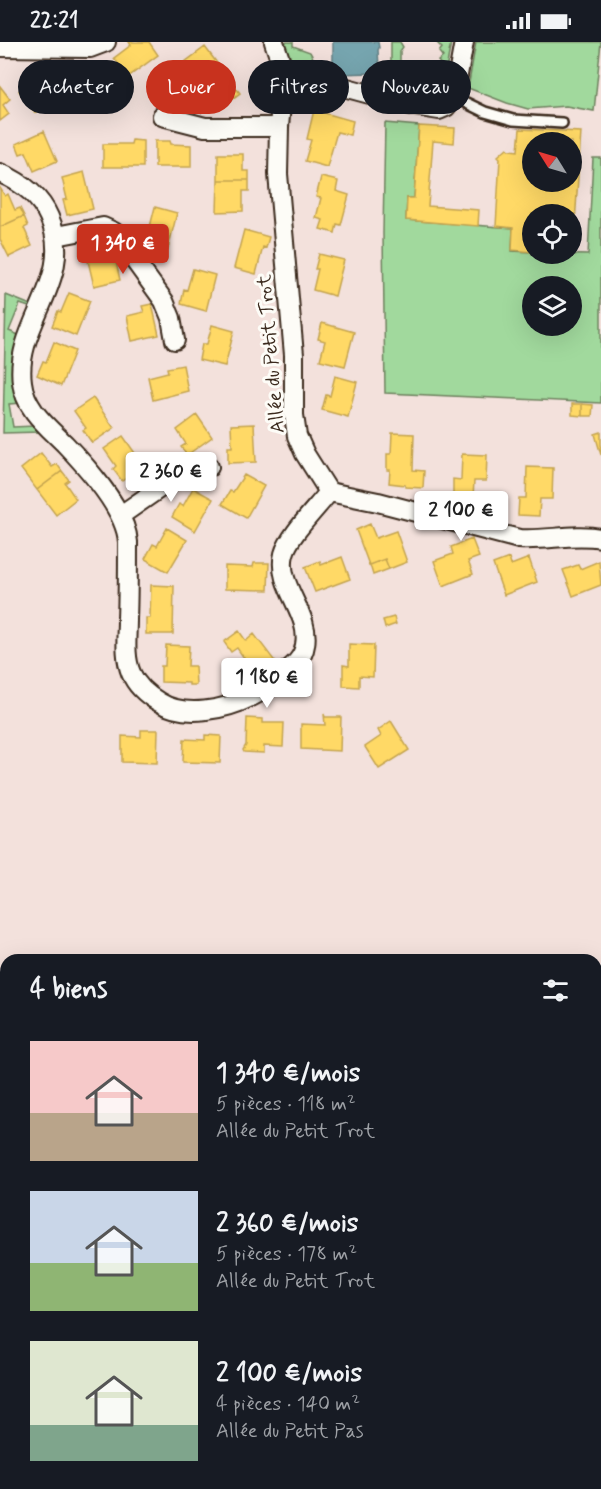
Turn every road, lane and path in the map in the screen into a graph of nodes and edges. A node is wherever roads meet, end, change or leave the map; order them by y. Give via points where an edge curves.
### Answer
1 (105, 42) edge
2 (274, 42) edge
3 (464, 42) edge
4 (0, 47) edge
5 (280, 60) edge
6 (461, 60) edge
7 (471, 105) edge
8 (280, 114) edge
9 (162, 116) dead end
10 (562, 123) dead end
11 (279, 127) junction
12 (0, 173) edge
13 (56, 236) junction
14 (175, 340) dead end
15 (209, 467) dead end
16 (329, 492) junction
17 (121, 515) junction
18 (601, 538) edge

1 - 4 street via 90,48
2 - 5 street, Allée du Petit Trot
3 - 6 street
7 - 10 lane via 513,120
8 - 11 street, Allée du Petit Trot
9 - 11 street via 206,127
11 - 16 street, Allée du Petit Trot via 279,192 294,355 294,415 305,454
12 - 13 street via 37,198 48,213
13 - 14 street via 103,227 114,232 164,301
13 - 17 street via 56,267 21,361 22,388 39,418 84,465
15 - 17 street via 180,474
16 - 17 street via 284,554 285,579 306,636 303,653 294,665 253,696 201,710 164,705 147,694 131,674 127,649 128,533
16 - 18 street via 519,539

